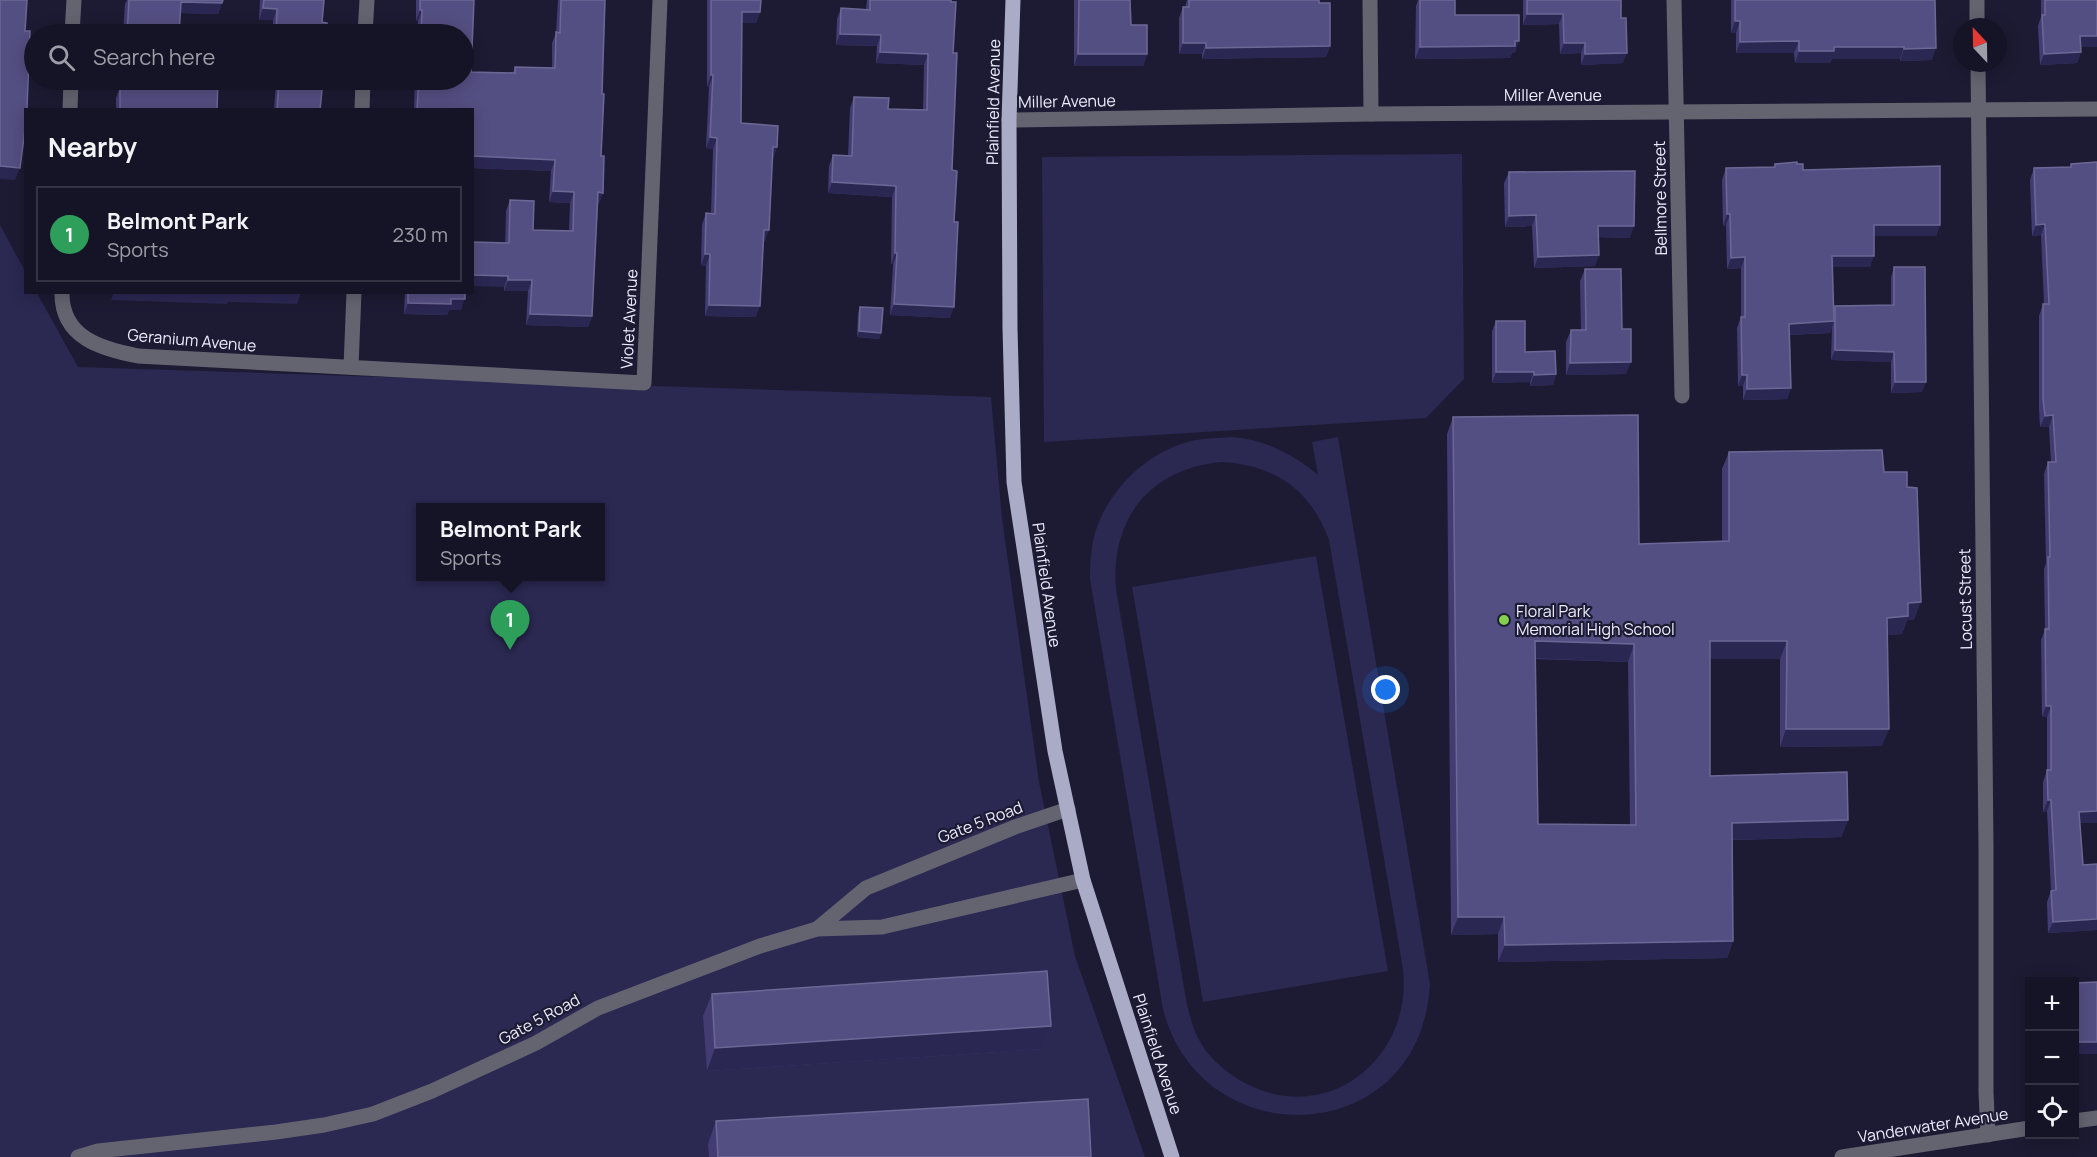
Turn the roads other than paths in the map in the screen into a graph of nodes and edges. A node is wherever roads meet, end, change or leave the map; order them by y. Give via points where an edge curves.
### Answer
1 (74, 0) edge
2 (367, 0) edge
3 (660, 0) edge
4 (1012, 0) edge
5 (1370, 0) edge
6 (1674, 0) edge
7 (1977, 0) edge
8 (1977, 18) edge
9 (73, 24) edge
10 (366, 24) edge
11 (1978, 72) edge
12 (71, 90) edge
13 (363, 90) edge
14 (70, 108) edge
15 (362, 108) edge
16 (2097, 109) edge
17 (1978, 110) junction
18 (1676, 112) junction
19 (1371, 114) junction
20 (1009, 120) junction
21 (62, 294) edge
22 (354, 294) edge
23 (351, 367) junction
24 (1682, 396) dead end
25 (1068, 809) junction
26 (1083, 880) junction
27 (817, 929) junction
28 (2097, 1118) edge
29 (2079, 1120) edge
30 (2025, 1129) edge
31 (1988, 1135) junction
32 (78, 1157) edge
33 (1172, 1157) edge
34 (1842, 1157) edge

1 - 9 street
2 - 10 street
3 - 23 street, Violet Avenue via 644,383
4 - 20 main road, Plainfield Avenue
5 - 19 street
6 - 18 street, Bellmore Street
7 - 8 street
11 - 17 street, Locust Street
12 - 14 street
13 - 15 street
16 - 17 street, Miller Avenue
17 - 18 street, Miller Avenue
17 - 31 street, Locust Street
18 - 19 street, Miller Avenue
18 - 24 street, Bellmore Street
19 - 20 street, Miller Avenue
20 - 25 main road, Plainfield Avenue via 1014,482 1051,728
21 - 23 street, Geranium Avenue via 73,328 90,342 110,350 138,356 237,363
22 - 23 street
25 - 26 main road, Plainfield Avenue
25 - 27 street, Gate 5 Road via 866,888
26 - 27 street, Gate 5 Road via 882,927
26 - 33 main road, Plainfield Avenue
27 - 32 street, Gate 5 Road via 760,946 598,1008 536,1043 373,1114 276,1132 98,1151
28 - 29 street
30 - 31 street, Vanderwater Avenue
31 - 34 street, Vanderwater Avenue

